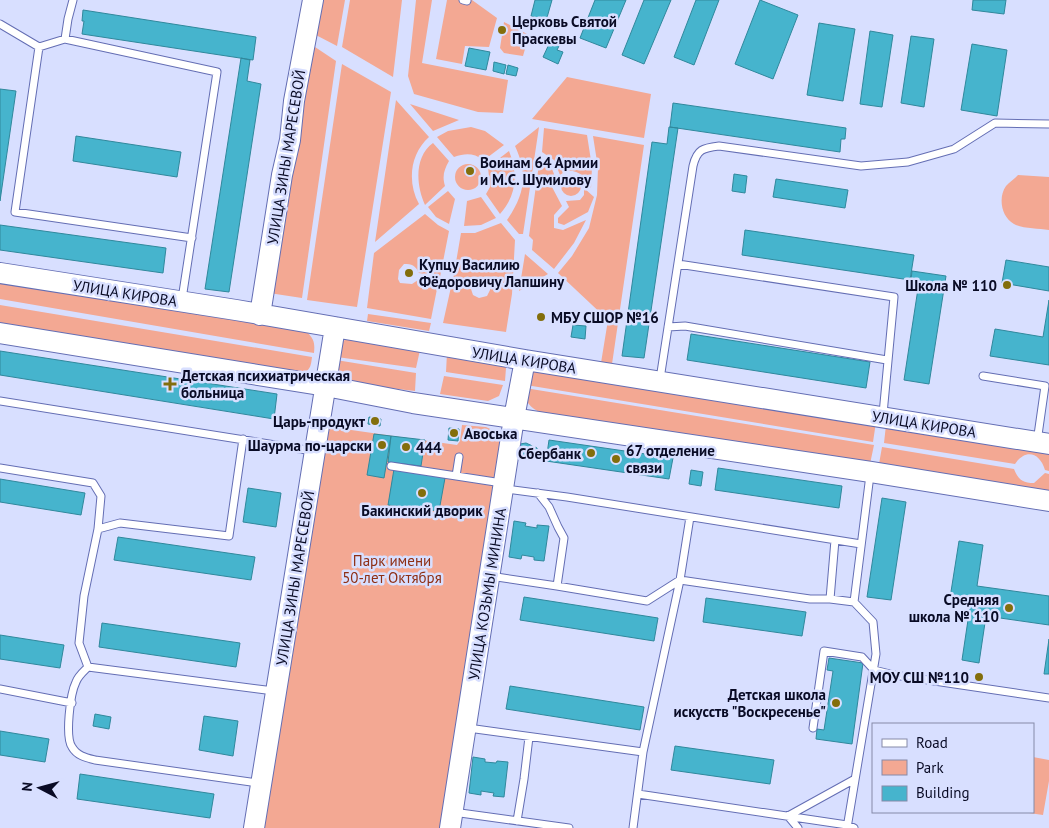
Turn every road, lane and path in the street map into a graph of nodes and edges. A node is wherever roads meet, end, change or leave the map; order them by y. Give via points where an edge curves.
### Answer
1 (74, 0) edge
2 (313, 0) edge
3 (0, 24) edge
4 (65, 39) junction
5 (40, 47) junction
6 (1049, 124) edge
7 (192, 238) junction
8 (678, 264) junction
9 (0, 273) edge
10 (182, 302) junction
11 (260, 314) junction
12 (335, 327) junction
13 (668, 327) junction
14 (0, 333) edge
15 (525, 360) junction
16 (887, 360) junction
17 (983, 376) dead end
18 (660, 382) junction
19 (326, 386) junction
20 (1047, 386) edge
21 (0, 401) edge
22 (882, 417) junction
23 (514, 418) junction
24 (243, 439) junction
25 (1043, 443) edge
26 (316, 451) junction
27 (459, 457) dead end
28 (391, 466) dead end
29 (0, 468) edge
30 (871, 472) junction
31 (456, 476) junction
32 (504, 486) junction
33 (538, 493) junction
34 (1049, 502) edge
35 (690, 516) junction
36 (98, 529) junction
37 (835, 540) junction
38 (861, 544) junction
39 (490, 576) junction
40 (680, 580) junction
41 (556, 586) junction
42 (830, 598) junction
43 (854, 602) junction
44 (88, 667) junction
45 (874, 670) junction
46 (0, 689) edge
47 (276, 691) junction
48 (1049, 698) edge
49 (72, 703) junction
50 (466, 728) junction
51 (813, 728) dead end
52 (529, 737) junction
53 (643, 752) junction
54 (855, 779) junction
55 (261, 784) junction
56 (638, 794) junction
57 (452, 820) edge
58 (790, 820) edge
59 (517, 821) junction
60 (849, 827) edge
61 (254, 828) edge
62 (569, 828) edge
63 (633, 828) edge
64 (798, 828) edge

1 - 4 lane
2 - 11 main road, УЛИЦА ЗИНЫ МАРЕСЕВОЙ
3 - 5 lane
4 - 5 lane
4 - 7 lane via 218,72
5 - 7 lane via 16,212
6 - 8 lane via 994,123 954,149 885,165 861,166 719,146 705,148 696,155 693,166
7 - 10 lane
8 - 13 lane
8 - 16 lane via 894,297
9 - 10 main road, УЛИЦА КИРОВА
10 - 11 main road, УЛИЦА КИРОВА
11 - 12 main road, УЛИЦА КИРОВА
12 - 15 main road, УЛИЦА КИРОВА
12 - 19 main road, УЛИЦА ЗИНЫ МАРЕСЕВОЙ
13 - 16 lane via 685,326
13 - 18 lane
14 - 19 main road
15 - 18 main road, УЛИЦА КИРОВА
15 - 23 main road, УЛИЦА КОЗЬМЫ МИНИНА
16 - 22 lane
17 - 20 lane
18 - 22 main road, УЛИЦА КИРОВА
19 - 23 main road via 413,404
19 - 26 main road, УЛИЦА ЗИНЫ МАРЕСЕВОЙ
20 - 25 lane
21 - 24 lane
22 - 25 main road, УЛИЦА КИРОВА
23 - 30 main road
23 - 32 main road, УЛИЦА КОЗЬМЫ МИНИНА
24 - 26 lane
24 - 36 lane via 228,536 120,522
26 - 47 main road, УЛИЦА ЗИНЫ МАРЕСЕВОЙ
27 - 31 lane
28 - 31 lane
29 - 36 lane via 94,483 101,496
30 - 34 main road
30 - 38 lane
31 - 32 lane
32 - 33 lane
32 - 39 main road, УЛИЦА КОЗЬМЫ МИНИНА
33 - 35 lane
33 - 41 lane via 549,507 564,538
35 - 37 lane
35 - 40 lane
36 - 44 lane via 84,596 79,643
37 - 38 lane
37 - 42 lane
38 - 43 lane
39 - 41 lane
39 - 50 main road, УЛИЦА КОЗЬМЫ МИНИНА
40 - 41 lane via 647,601
40 - 42 lane via 810,599
40 - 53 lane
42 - 43 lane
43 - 45 lane via 873,622
44 - 47 lane
44 - 49 lane via 75,684
45 - 48 lane
45 - 51 lane via 862,657 824,651
45 - 54 lane
46 - 49 lane
47 - 55 main road, УЛИЦА ЗИНЫ МАРЕСЕВОЙ
49 - 55 lane via 68,734 72,747 82,756
50 - 52 lane
50 - 57 main road, УЛИЦА КОЗЬМЫ МИНИНА
52 - 53 lane
52 - 59 lane
53 - 56 lane
54 - 58 lane
54 - 60 lane
55 - 61 main road, УЛИЦА ЗИНЫ МАРЕСЕВОЙ
56 - 58 lane
56 - 63 lane
57 - 59 lane
58 - 60 lane
58 - 64 lane
59 - 62 lane

